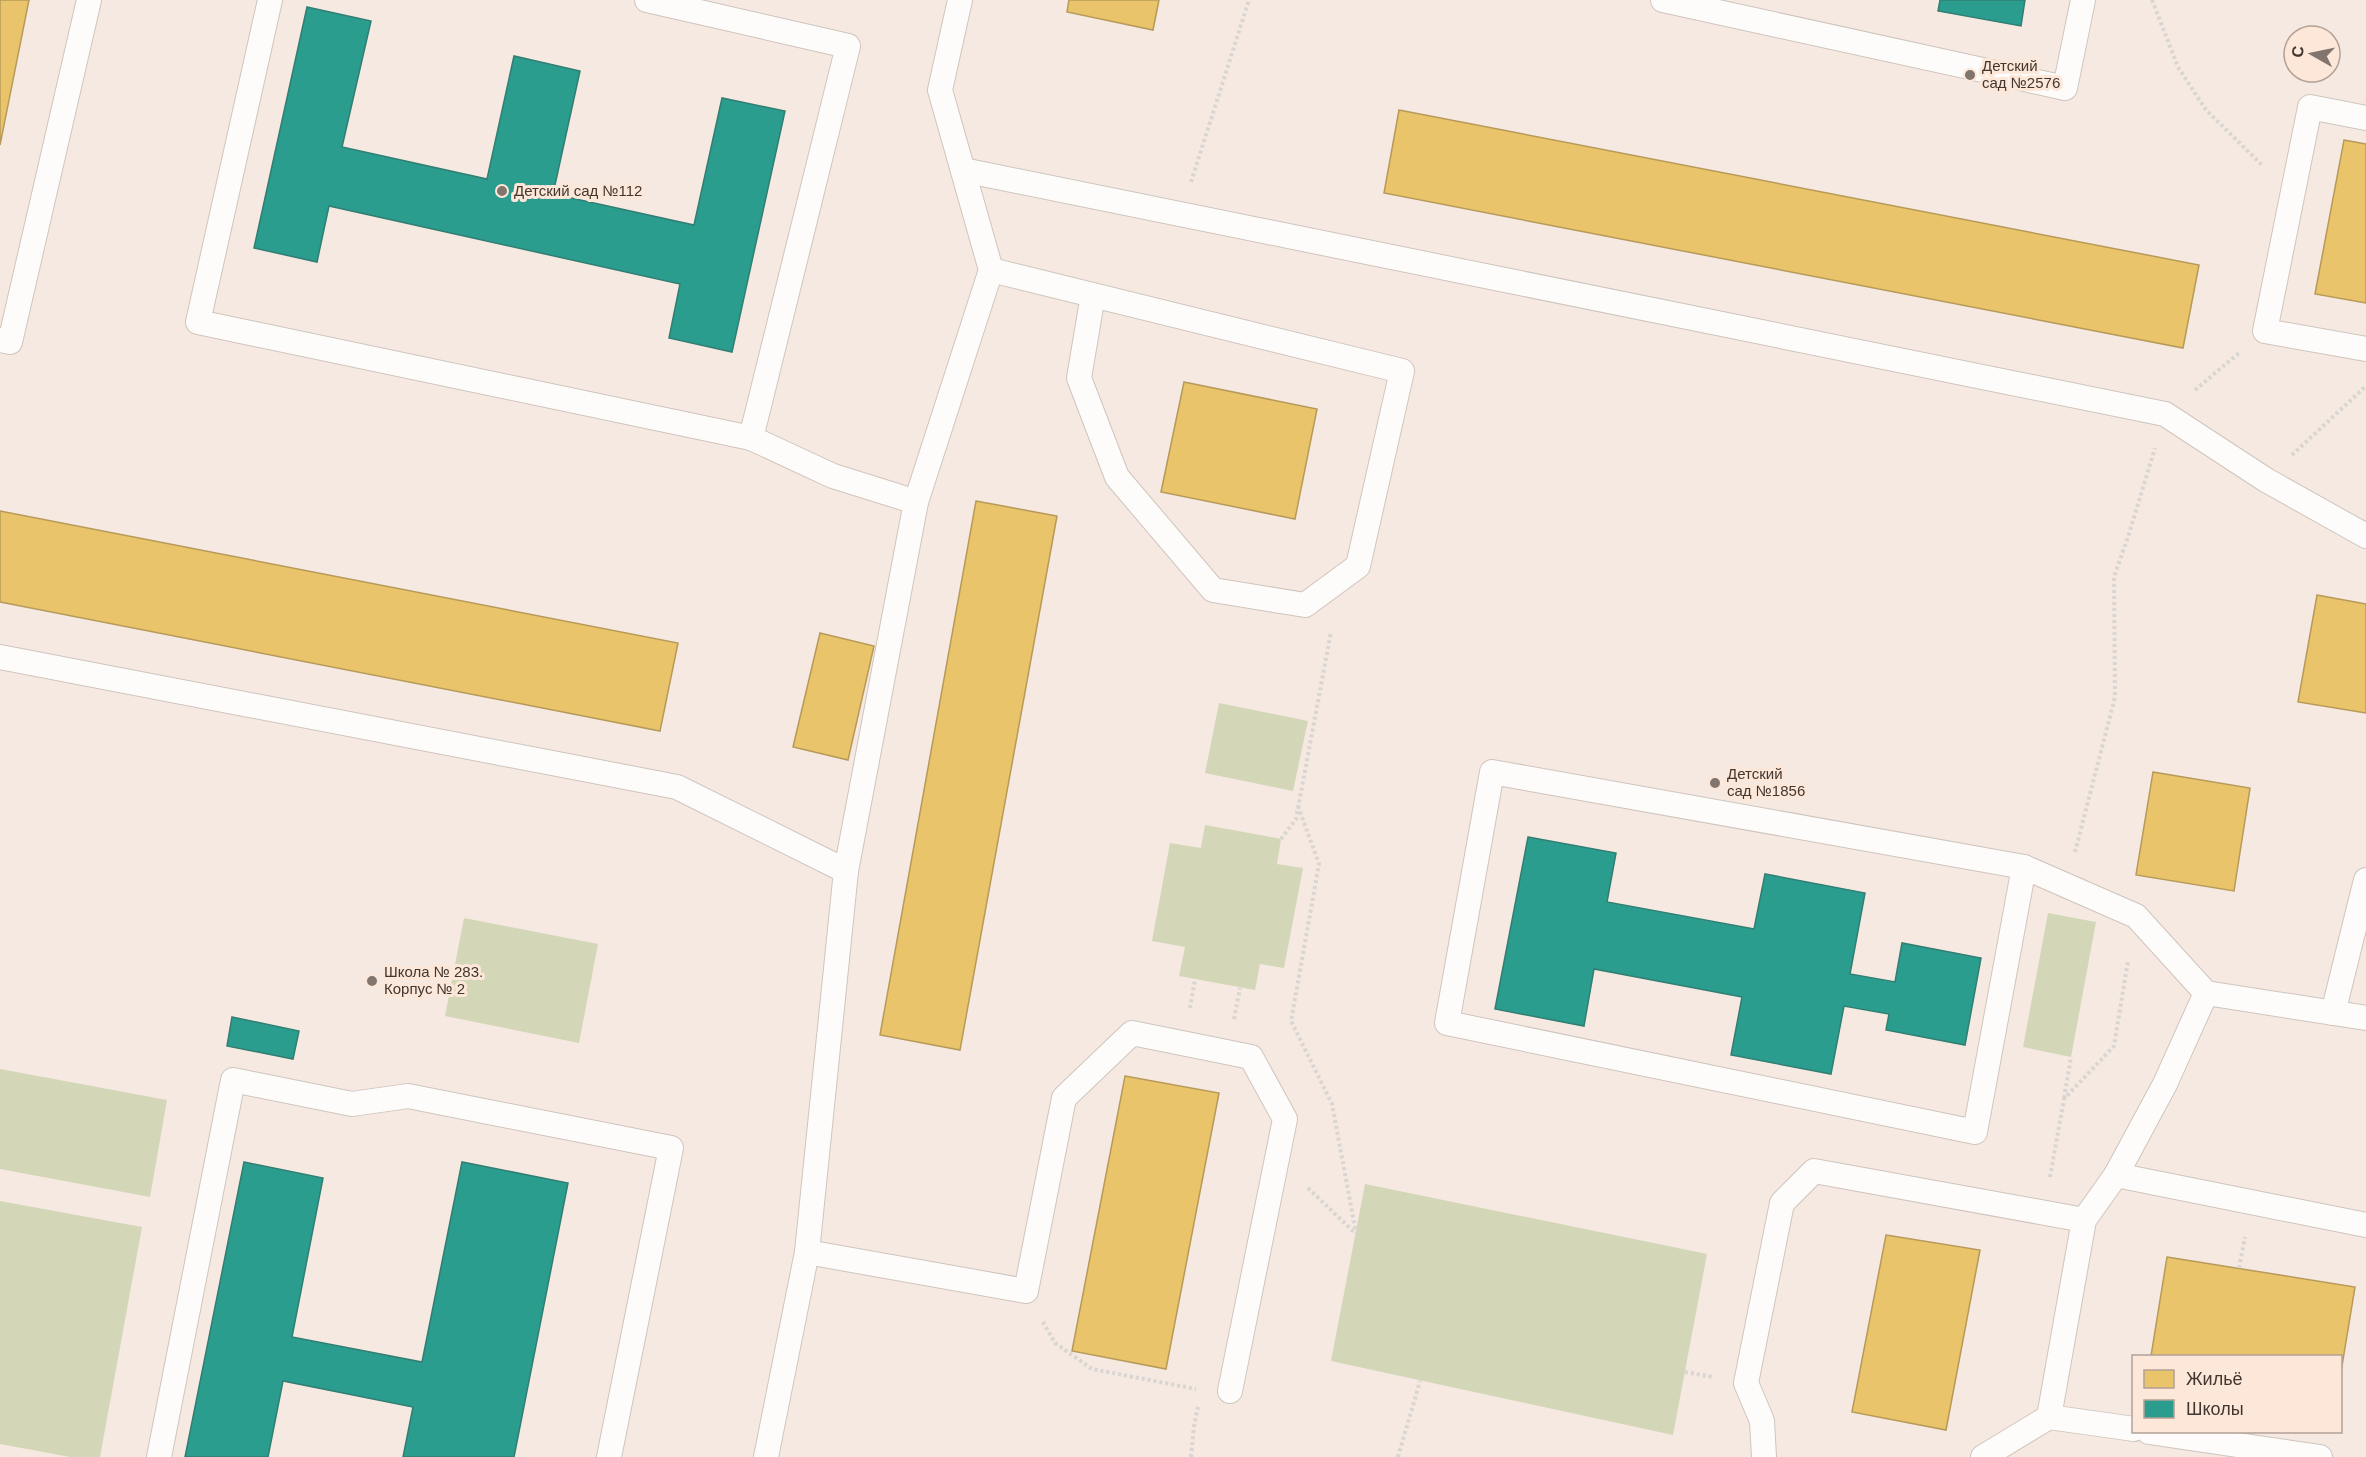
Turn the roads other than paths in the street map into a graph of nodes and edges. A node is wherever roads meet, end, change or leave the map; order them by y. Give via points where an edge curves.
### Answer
1 (89, 0) edge
2 (270, 0) edge
3 (647, 0) edge
4 (960, 0) edge
5 (1663, 0) edge
6 (2083, 0) edge
7 (2366, 118) edge
8 (963, 170) junction
9 (992, 270) junction
10 (1093, 295) junction
11 (0, 340) edge
12 (2366, 349) edge
13 (751, 438) junction
14 (915, 502) junction
15 (2366, 536) edge
16 (0, 657) edge
17 (2024, 867) junction
18 (846, 871) junction
19 (2366, 880) edge
20 (2206, 993) junction
21 (2333, 1012) junction
22 (2366, 1018) edge
23 (2116, 1175) junction
24 (2084, 1220) junction
25 (2366, 1225) edge
26 (807, 1252) junction
27 (1230, 1391) road end
28 (2049, 1417) junction
29 (2132, 1429) edge
30 (2162, 1433) edge
31 (159, 1457) edge
32 (609, 1457) edge
33 (766, 1457) edge
34 (1764, 1457) edge
35 (1983, 1457) edge
36 (2319, 1457) edge

1 - 11 lane via 10,342
2 - 13 lane via 198,322
3 - 13 lane via 848,46
4 - 8 lane via 940,90
5 - 6 lane via 2065,88
7 - 12 lane via 2310,107 2265,331
8 - 9 lane
8 - 15 lane via 2165,414 2266,480
9 - 10 lane
9 - 14 lane
10 - 10 lane via 1402,371 1358,566 1305,605 1213,590 1117,477 1079,378
13 - 14 lane via 833,476
14 - 18 lane
16 - 18 lane via 677,788
17 - 17 lane via 1975,1132 1447,1023 1492,772
17 - 20 lane via 2136,916
18 - 26 lane
19 - 21 lane
20 - 21 lane
20 - 23 lane via 2165,1084
21 - 22 lane
23 - 24 lane
23 - 25 lane
24 - 28 lane
24 - 34 lane via 1814,1171 1782,1203 1746,1383 1762,1421
26 - 27 lane via 1026,1291 1064,1098 1132,1033 1251,1057 1285,1119
26 - 33 lane
28 - 29 lane
28 - 35 lane
30 - 36 lane
31 - 32 lane via 233,1080 352,1104 408,1096 671,1148

